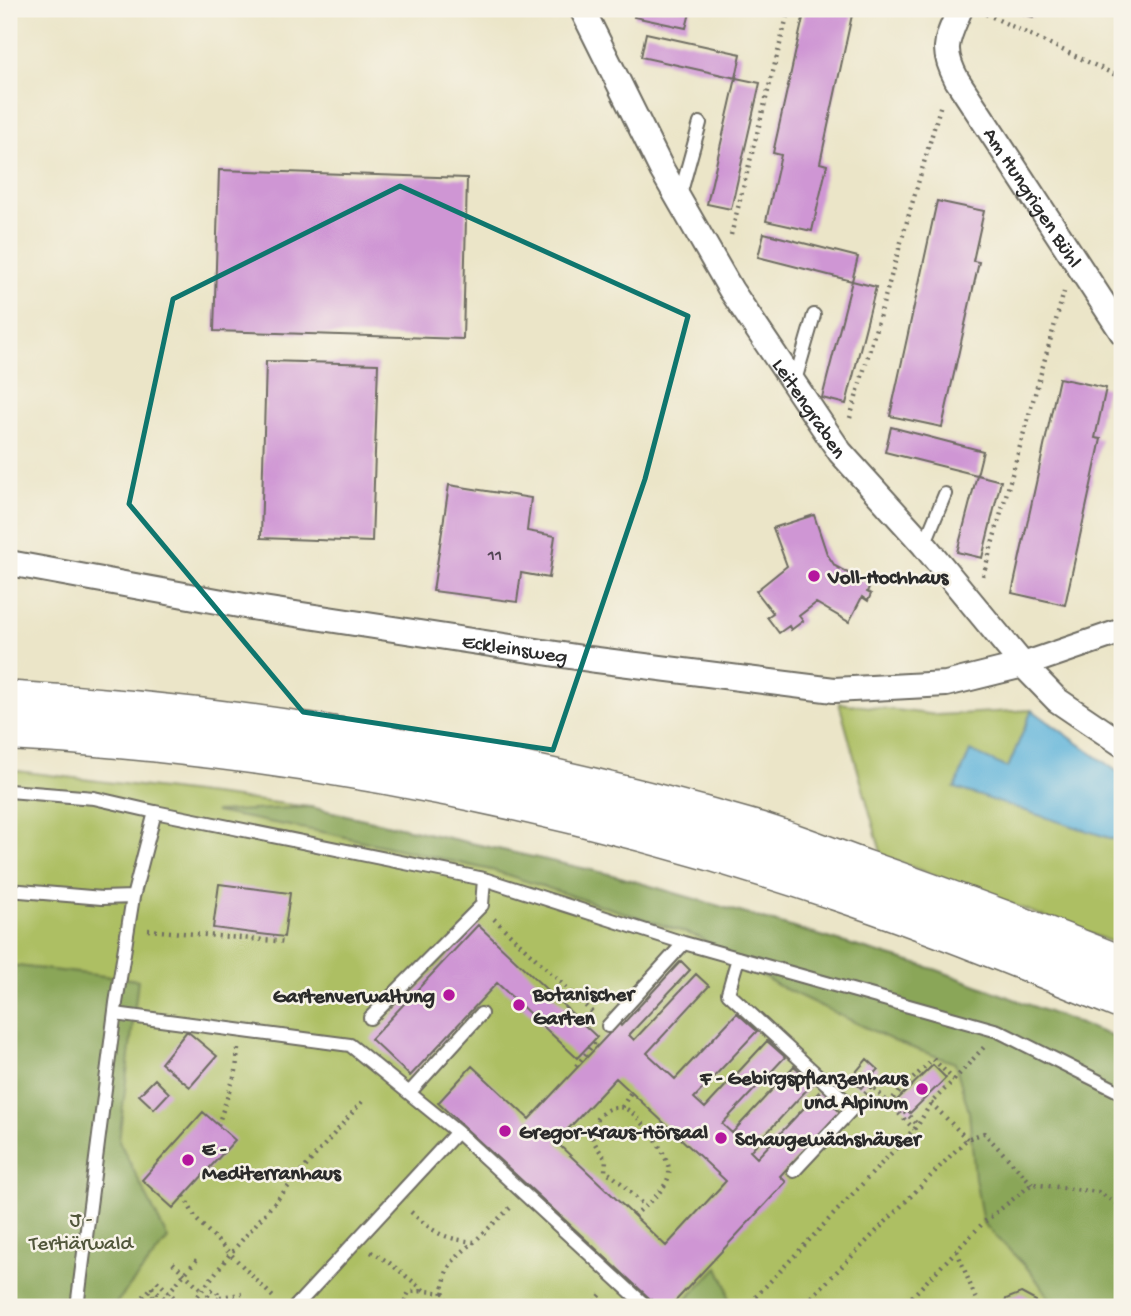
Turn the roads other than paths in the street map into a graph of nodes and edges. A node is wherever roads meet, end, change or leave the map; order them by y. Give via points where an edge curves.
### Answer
1 (582, 9) edge
2 (960, 9) edge
3 (700, 123) dead end
4 (679, 200) junction
5 (814, 315) dead end
6 (1122, 332) edge
7 (794, 384) junction
8 (945, 494) dead end
9 (924, 545) junction
10 (9, 563) edge
11 (1122, 631) edge
12 (1023, 665) junction
13 (9, 700) edge
14 (9, 732) edge
15 (1122, 744) edge
16 (9, 791) edge
17 (155, 811) junction
18 (484, 879) junction
19 (9, 890) edge
20 (133, 897) junction
21 (684, 943) junction
22 (738, 958) junction
23 (1122, 965) edge
24 (1122, 1000) edge
25 (115, 1014) junction
26 (481, 1014) dead end
27 (370, 1018) dead end
28 (608, 1026) road end
29 (410, 1092) junction
30 (1122, 1093) edge
31 (457, 1132) junction
32 (794, 1171) dead end
33 (77, 1307) edge
34 (295, 1307) edge
35 (647, 1307) edge

1 - 4 street, Leitengraben
2 - 6 street, Am Hungrigen Bühl via 947,42 952,70
3 - 4 lane
4 - 7 street, Leitengraben via 731,290
5 - 7 lane
7 - 9 street, Leitengraben via 840,452
8 - 9 lane
9 - 12 street, Leitengraben
10 - 12 street, Eckleinsweg via 250,607 576,657 834,690 946,684
11 - 12 street
12 - 15 street, Leitengraben via 1057,701
13 - 23 main road via 102,705 271,724 422,749 566,780 761,832
14 - 24 main road via 271,756 551,810 841,893
16 - 17 lane via 94,798
17 - 18 lane
17 - 20 lane
18 - 21 lane
18 - 27 lane via 482,905
19 - 20 lane
20 - 25 lane
21 - 22 lane
21 - 28 lane
22 - 30 lane via 998,1031
22 - 32 lane via 728,993 853,1108
25 - 29 lane via 350,1045
25 - 33 lane
26 - 29 lane
29 - 31 lane
31 - 34 lane
31 - 35 lane

